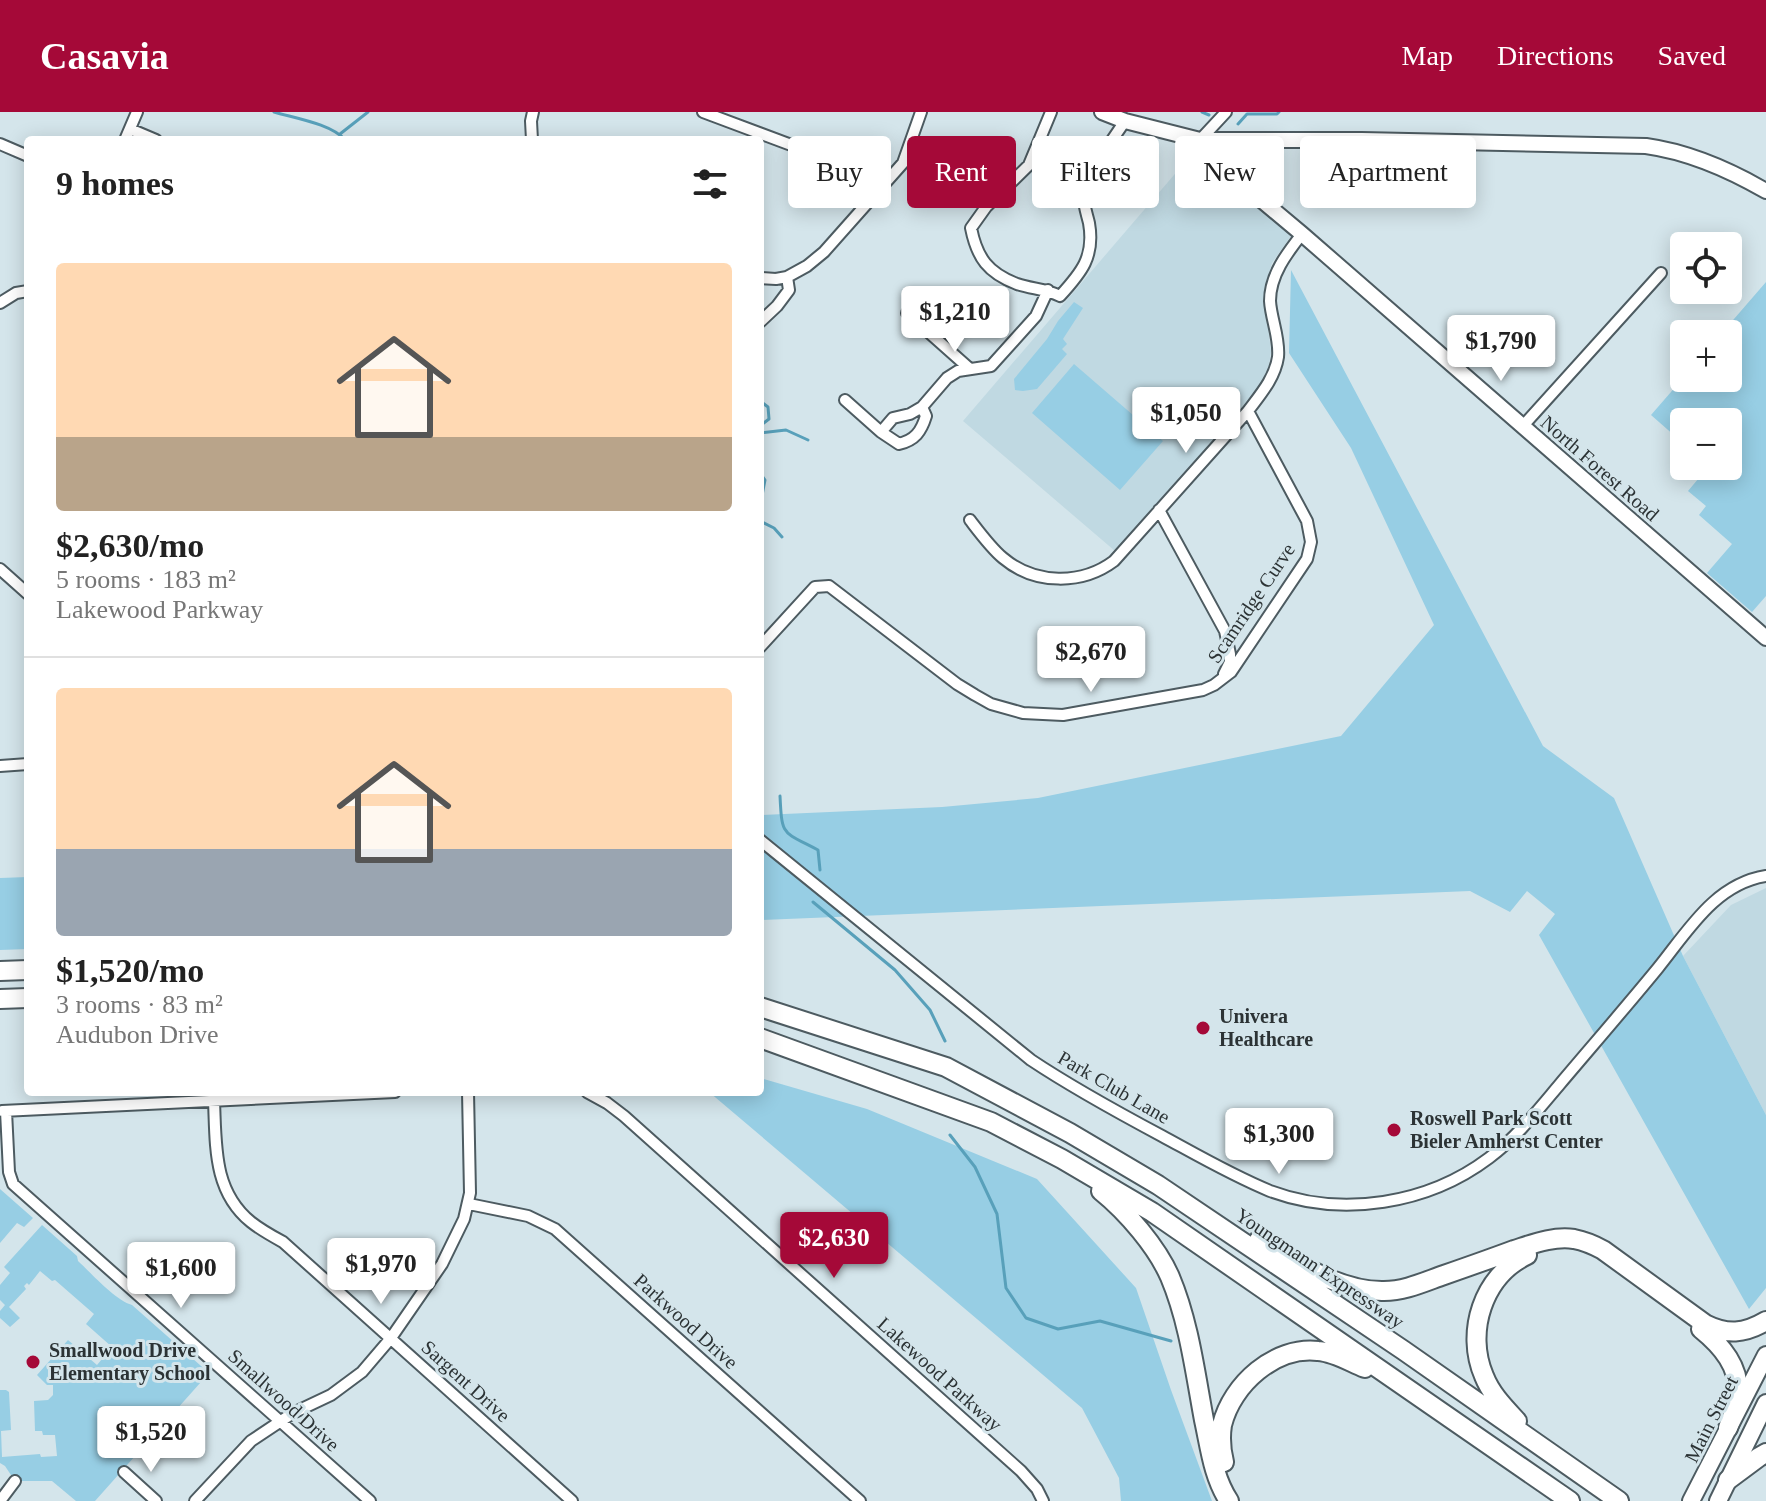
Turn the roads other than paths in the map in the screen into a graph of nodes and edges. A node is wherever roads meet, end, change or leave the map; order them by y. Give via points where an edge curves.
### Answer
1 (137, 112) edge
2 (533, 112) edge
3 (703, 112) edge
4 (921, 112) edge
5 (1051, 112) edge
6 (1102, 112) edge
7 (1226, 112) edge
8 (1125, 121) junction
9 (130, 129) junction
10 (127, 136) edge
11 (147, 136) edge
12 (532, 136) edge
13 (1184, 136) edge
14 (1204, 136) edge
15 (1284, 140) edge
16 (0, 144) edge
17 (788, 144) edge
18 (24, 154) edge
19 (891, 177) edge
20 (1766, 191) edge
21 (863, 208) edge
22 (1271, 208) edge
23 (1302, 234) junction
24 (1661, 273) dead end
25 (787, 277) junction
26 (764, 278) edge
27 (1048, 290) junction
28 (24, 292) edge
29 (0, 303) edge
30 (907, 313) dead end
31 (764, 318) edge
32 (970, 369) junction
33 (845, 400) dead end
34 (922, 407) junction
35 (1248, 411) junction
36 (1522, 427) junction
37 (881, 432) junction
38 (1159, 510) junction
39 (970, 520) dead end
40 (0, 569) edge
41 (24, 590) edge
42 (1225, 631) junction
43 (1255, 637) junction
44 (1766, 638) edge
45 (764, 643) edge
46 (1214, 685) junction
47 (24, 764) edge
48 (0, 766) edge
49 (764, 843) edge
50 (1766, 876) edge
51 (24, 970) edge
52 (0, 971) edge
53 (24, 998) edge
54 (0, 999) edge
55 (764, 1008) edge
56 (764, 1039) edge
57 (315, 1096) edge
58 (468, 1096) edge
59 (594, 1096) edge
60 (214, 1101) junction
61 (3, 1111) edge
62 (1062, 1159) junction
63 (1158, 1185) junction
64 (469, 1204) junction
65 (1766, 1321) edge
66 (391, 1338) junction
67 (1766, 1355) edge
68 (1402, 1385) junction
69 (1766, 1403) edge
70 (280, 1421) junction
71 (1728, 1428) junction
72 (1541, 1446) junction
73 (1766, 1453) edge
74 (124, 1472) dead end
75 (1728, 1480) junction
76 (15, 1481) dead end
77 (0, 1501) edge
78 (156, 1501) edge
79 (195, 1501) edge
80 (370, 1501) edge
81 (572, 1501) edge
82 (860, 1501) edge
83 (1043, 1501) edge
84 (1229, 1501) edge
85 (1241, 1501) edge
86 (1570, 1501) edge
87 (1619, 1501) edge
88 (1691, 1501) edge
89 (1718, 1501) edge

1 - 9 street
2 - 12 street
3 - 17 street
4 - 19 street via 903,163
5 - 27 street via 1029,165 971,228 984,264 1018,284
6 - 8 street
7 - 14 street
8 - 13 street
8 - 27 street via 1083,195 1091,237 1082,272 1060,296
9 - 10 street
9 - 11 street
15 - 20 street via 1646,146 1701,159
16 - 18 street
21 - 25 street via 824,252
22 - 23 street, North Forest Road
23 - 35 street via 1275,274 1270,300 1278,357 1267,386
23 - 36 street, North Forest Road
24 - 36 street
25 - 26 street
25 - 31 street via 789,290
27 - 32 street via 1036,316 991,366
28 - 29 street
30 - 32 street
32 - 34 street via 947,378
33 - 37 street
34 - 37 street via 893,418
34 - 37 street via 926,416 912,441 899,444
35 - 38 street
35 - 43 street, Scamridge Curve via 1307,521 1311,542 1307,559
36 - 44 street, North Forest Road
38 - 39 street via 1105,568 1067,579 1017,568
38 - 42 street
40 - 41 street
42 - 43 street via 1242,643
42 - 46 street via 1230,662
43 - 46 street, Scamridge Curve via 1231,672
45 - 46 street, Scamridge Curve via 815,587 829,586 957,684 991,704 1023,713 1063,715
47 - 48 street
49 - 50 street, Park Club Lane via 1056,1077 1253,1183 1298,1199 1334,1204 1416,1195 1487,1160 1525,1125 1708,906 1735,886
51 - 52 highway
53 - 54 highway
55 - 63 highway, Youngmann Expressway via 946,1067
56 - 62 highway via 991,1122
57 - 60 street
58 - 64 street
59 - 83 street, Lakewood Parkway via 624,1116 1021,1471
60 - 61 street
60 - 66 street, Sargent Drive via 218,1164 232,1204
61 - 70 street, Smallwood Drive via 13,1184
62 - 68 highway via 1152,1212
62 - 84 highway via 1126,1215 1169,1275 1184,1321 1214,1466
63 - 65 highway via 1305,1267 1366,1290 1413,1286 1534,1243 1572,1239 1615,1257 1718,1331 1745,1331
63 - 72 highway, Youngmann Expressway
64 - 66 street via 451,1248
64 - 82 street, Parkwood Drive via 528,1216 555,1229
66 - 70 street via 350,1382
66 - 81 street, Sargent Drive
67 - 71 main road, Main Street
68 - 85 highway via 1320,1351 1268,1364 1232,1400 1222,1426 1223,1460
68 - 86 highway
69 - 75 main road, Main Street
70 - 79 street via 245,1447
70 - 80 street, Smallwood Drive
71 - 72 highway via 1738,1397 1733,1365 1720,1345 1611,1260 1582,1247 1550,1247 1504,1269 1484,1298 1477,1329 1482,1374 1490,1389
71 - 88 main road, Main Street
72 - 87 highway, Youngmann Expressway
73 - 75 highway
74 - 78 street
75 - 89 main road, Main Street
76 - 77 street

